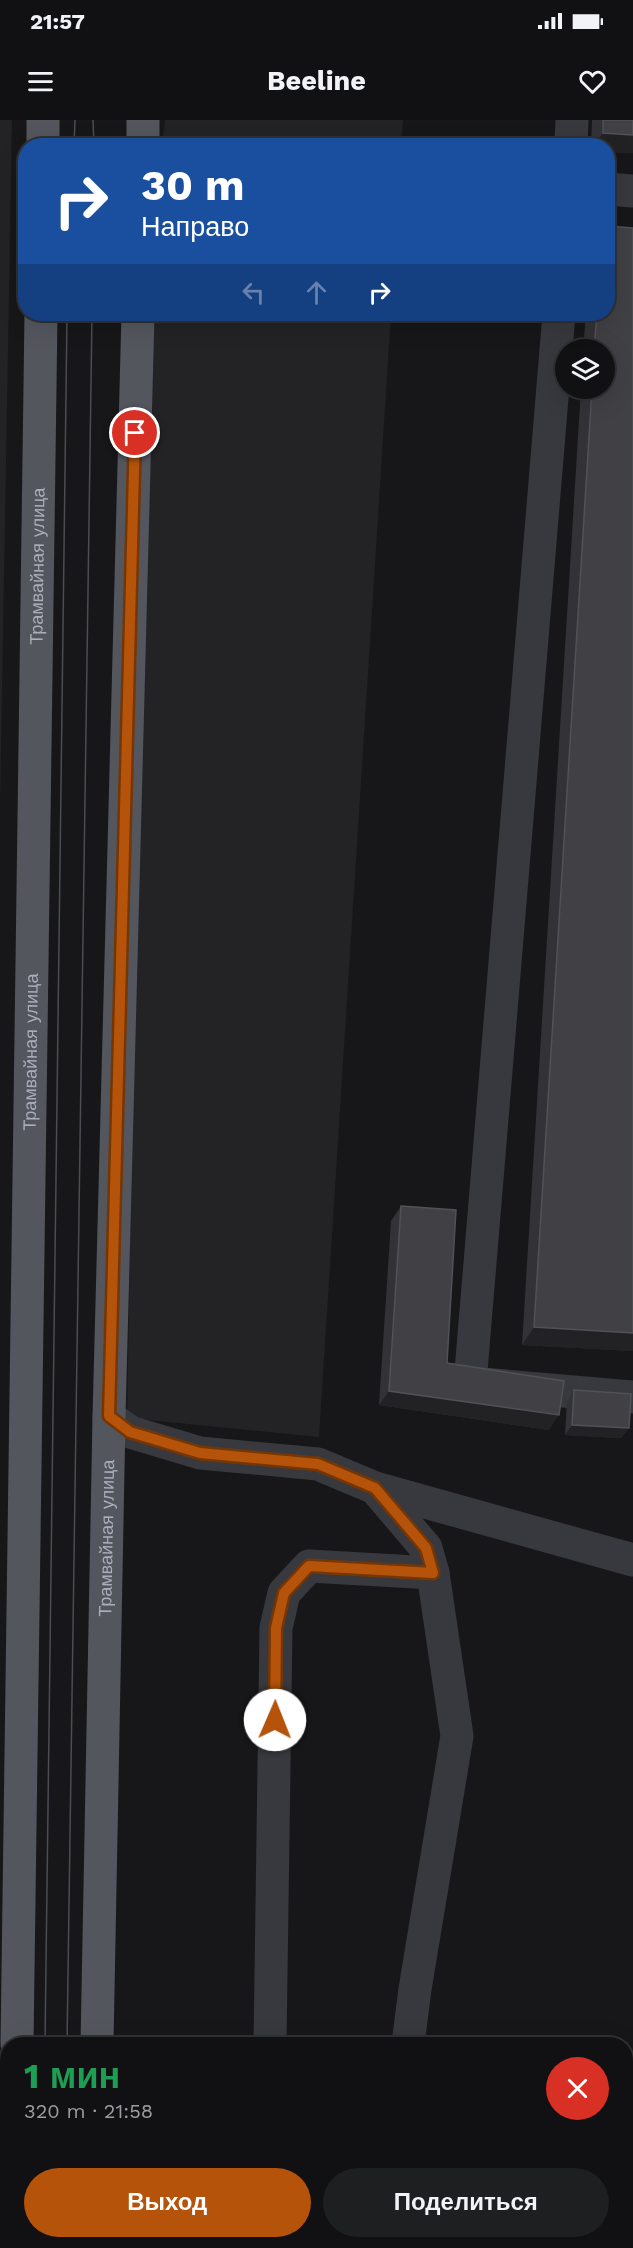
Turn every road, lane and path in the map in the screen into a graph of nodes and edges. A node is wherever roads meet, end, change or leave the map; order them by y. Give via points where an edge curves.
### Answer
1 (43, 120) edge
2 (143, 120) edge
3 (572, 120) edge
4 (43, 138) edge
5 (142, 138) edge
6 (571, 138) edge
7 (615, 190) edge
8 (633, 191) edge
9 (41, 321) edge
10 (138, 321) edge
11 (558, 321) edge
12 (633, 1397) edge
13 (109, 1416) junction
14 (375, 1488) junction
15 (633, 1560) edge
16 (433, 1573) junction
17 (10, 1797) edge
18 (17, 2037) edge
19 (97, 2037) edge
20 (270, 2037) edge
21 (409, 2037) edge

1 - 4 main road
2 - 5 main road
3 - 6 lane
7 - 8 lane
9 - 17 main road, Трамвайная улица
10 - 13 main road, Трамвайная улица
11 - 12 lane via 470,1383
13 - 14 lane via 130,1432 200,1453 318,1464
13 - 19 main road, Трамвайная улица
14 - 15 lane
14 - 16 lane via 426,1548
16 - 20 lane via 309,1566 284,1593 276,1628
16 - 21 lane via 457,1737
17 - 18 main road, Трамвайная улица

